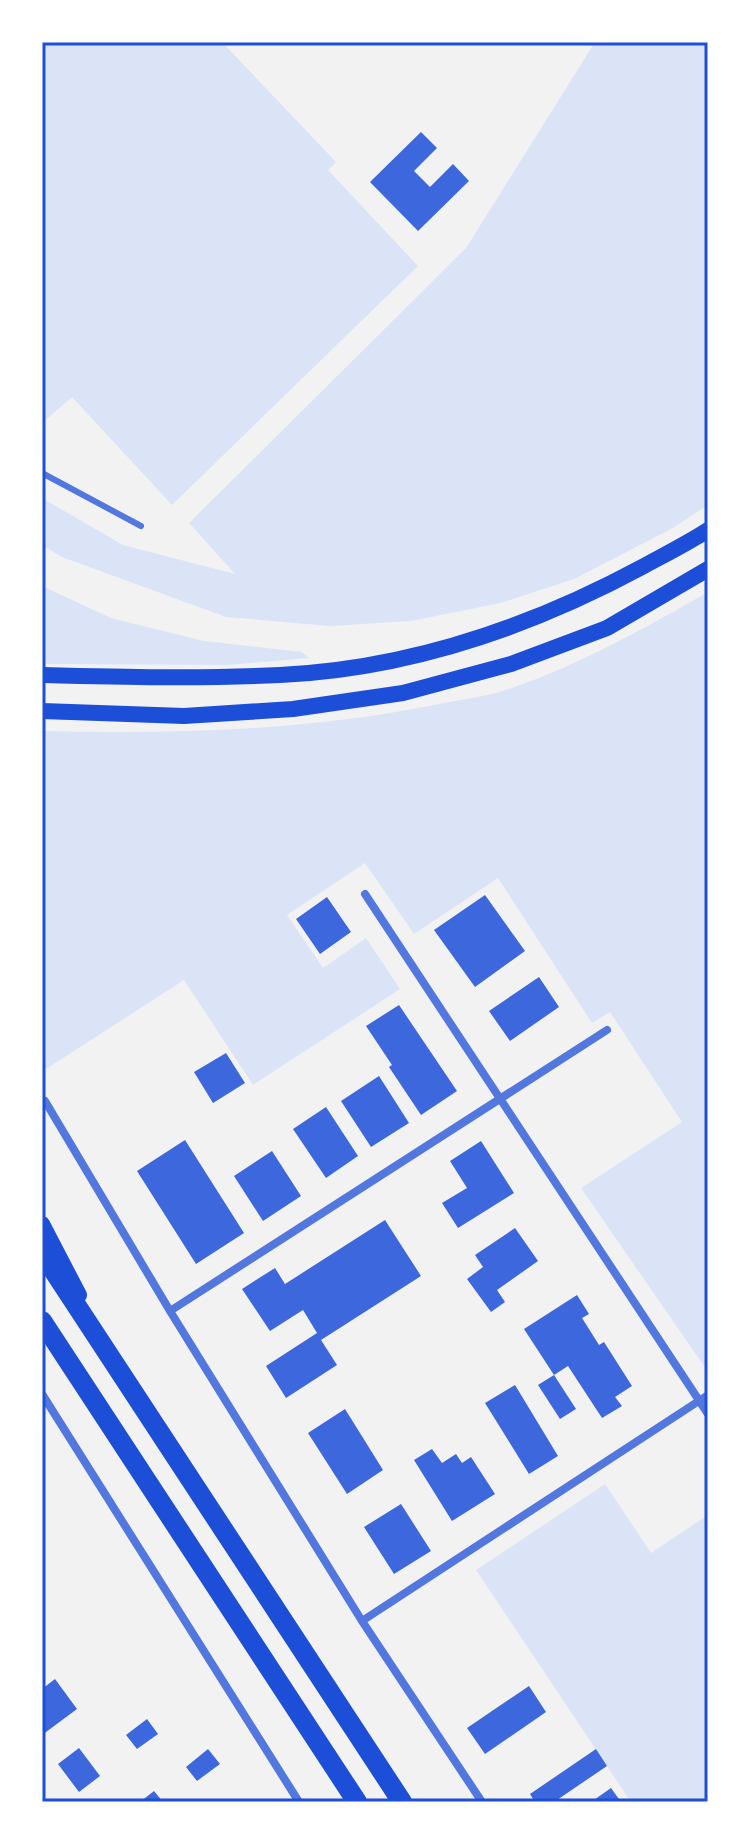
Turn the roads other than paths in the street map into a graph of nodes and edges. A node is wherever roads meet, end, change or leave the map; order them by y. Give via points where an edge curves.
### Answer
1 (42, 473) edge
2 (141, 526) dead end
3 (708, 530) edge
4 (708, 569) edge
5 (42, 675) edge
6 (42, 711) edge
7 (365, 894) dead end
8 (607, 1030) dead end
9 (44, 1099) edge
10 (500, 1099) junction
11 (42, 1224) edge
12 (42, 1253) edge
13 (170, 1311) junction
14 (42, 1321) edge
15 (115, 1364) junction
16 (42, 1394) edge
17 (708, 1395) edge
18 (699, 1401) junction
19 (708, 1414) edge
20 (362, 1621) junction
21 (299, 1802) edge
22 (357, 1802) edge
23 (402, 1802) edge
24 (482, 1802) edge

1 - 2 lane
3 - 5 main road via 589,596 501,632 380,662 283,675
4 - 6 main road via 607,628 511,664 403,693 293,709 184,716
7 - 10 street
8 - 10 street
9 - 13 street
10 - 13 street
10 - 18 street
11 - 15 main road
12 - 15 main road
13 - 20 street
14 - 22 main road
15 - 23 main road
16 - 21 street
17 - 18 street
18 - 19 street
18 - 20 street
20 - 24 street

